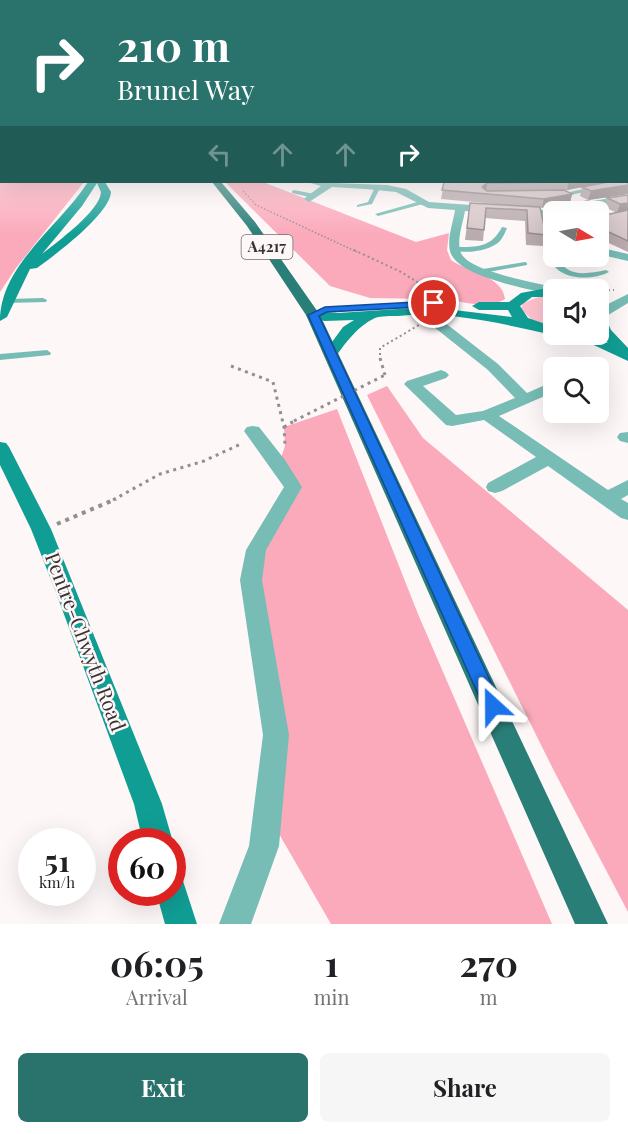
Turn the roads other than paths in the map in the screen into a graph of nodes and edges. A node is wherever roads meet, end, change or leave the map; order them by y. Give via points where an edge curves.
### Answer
1 (92, 183) edge
2 (102, 183) edge
3 (218, 183) edge
4 (334, 183) edge
5 (377, 188) junction
6 (603, 188) edge
7 (294, 192) dead end
8 (553, 192) edge
9 (565, 195) junction
10 (311, 197) joint
11 (628, 198) edge
12 (579, 201) edge
13 (609, 201) edge
14 (421, 203) junction
15 (359, 206) dead end
16 (460, 208) junction
17 (542, 213) edge
18 (378, 214) dead end
19 (504, 228) dead end
20 (455, 249) junction
21 (609, 253) edge
22 (628, 258) edge
23 (525, 264) dead end
24 (561, 267) edge
25 (483, 271) junction
26 (606, 272) dead end
27 (21, 277) junction
28 (502, 278) junction
29 (543, 289) edge
30 (543, 293) edge
31 (628, 294) edge
32 (609, 296) edge
33 (628, 298) edge
34 (43, 300) dead end
35 (7, 301) junction
36 (516, 302) junction
37 (609, 311) edge
38 (372, 313) junction
39 (313, 315) junction
40 (0, 317) edge
41 (435, 317) junction
42 (528, 324) junction
43 (543, 329) edge
44 (609, 335) edge
45 (602, 345) edge
46 (47, 353) dead end
47 (331, 353) junction
48 (628, 356) edge
49 (0, 357) edge
50 (441, 375) dead end
51 (543, 391) edge
52 (525, 400) junction
53 (487, 415) junction
54 (255, 434) road end
55 (0, 447) edge
56 (549, 458) junction
57 (628, 486) edge
58 (495, 487) dead end
59 (607, 498) junction
60 (628, 513) edge
61 (154, 828) edge
62 (176, 906) edge
63 (181, 924) edge
64 (235, 924) edge
65 (592, 924) edge

1 - 27 main road via 79,204 32,256
2 - 27 main road via 107,196 103,202 74,235
3 - 39 main road, A4217
4 - 5 street
4 - 10 street
5 - 14 street via 405,192
5 - 15 lane via 370,203
6 - 9 lane
7 - 10 lane
8 - 9 lane
9 - 12 street
11 - 13 street
14 - 16 street
14 - 18 lane
16 - 17 street
16 - 20 street
19 - 20 lane via 495,244
20 - 25 street via 460,259
21 - 22 street
23 - 25 lane
24 - 26 lane via 568,274 585,276
25 - 28 street
27 - 35 main road
28 - 29 street
28 - 36 street via 515,286
30 - 36 main road
31 - 32 street
33 - 37 street
34 - 35 lane
35 - 40 main road
36 - 39 main road via 382,305 325,310
36 - 42 main road via 514,312
38 - 39 main road via 328,318
38 - 41 main road
38 - 47 main road via 348,330
39 - 47 main road, A4217
41 - 42 main road via 470,313
41 - 52 street
42 - 43 main road
44 - 48 main road
45 - 48 main road
46 - 49 lane
47 - 65 main road, A4217
50 - 53 street via 412,384 452,421
51 - 52 street
52 - 53 street
53 - 56 street
54 - 64 street via 293,487 256,550 251,580 276,735 264,846
55 - 61 main road, Pentre-Chwyth Road via 41,529
56 - 58 street
56 - 59 street
57 - 59 street
59 - 60 street
62 - 63 main road

